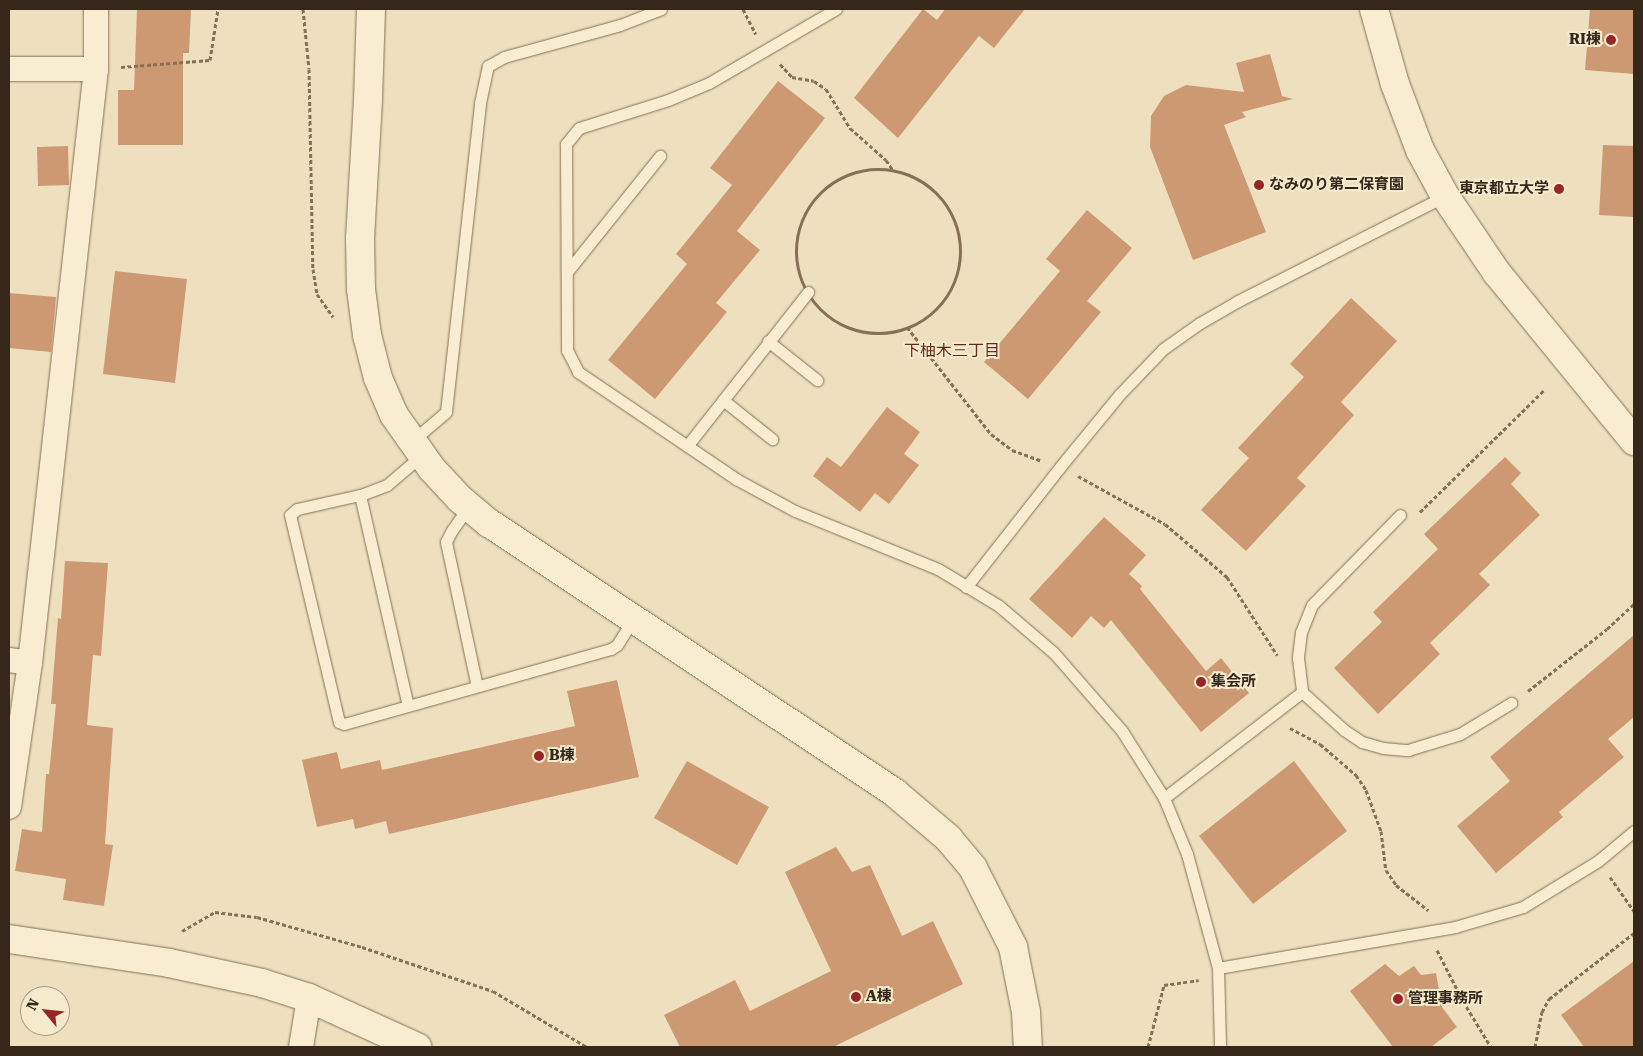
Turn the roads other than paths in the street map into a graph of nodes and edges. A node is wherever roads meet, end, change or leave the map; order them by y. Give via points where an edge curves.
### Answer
1 (96, 9) edge
2 (371, 9) edge
3 (662, 9) edge
4 (836, 9) edge
5 (1374, 9) edge
6 (96, 69) junction
7 (9, 70) edge
8 (660, 156) dead end
9 (1445, 196) junction
10 (567, 272) junction
11 (808, 292) road end
12 (768, 341) junction
13 (817, 380) dead end
14 (723, 400) junction
15 (772, 439) dead end
16 (1634, 441) edge
17 (687, 446) junction
18 (416, 448) junction
19 (360, 495) junction
20 (469, 506) junction
21 (1400, 515) dead end
22 (966, 587) junction
23 (633, 619) junction
24 (19, 662) edge
25 (477, 686) junction
26 (1302, 692) junction
27 (1511, 703) road end
28 (408, 706) junction
29 (1164, 798) junction
30 (9, 807) edge
31 (1634, 831) edge
32 (9, 939) edge
33 (1218, 973) junction
34 (308, 998) junction
35 (301, 1047) edge
36 (418, 1047) edge
37 (1028, 1047) edge
38 (1220, 1047) edge

1 - 6 street
2 - 18 street via 360,238 361,289 367,335 378,378 394,415
3 - 18 lane via 620,25 504,58 488,66 480,103 446,412
4 - 10 lane via 709,83 668,100 579,128 566,144
5 - 9 street via 1395,84 1420,150
6 - 7 street
6 - 24 street
8 - 10 lane
9 - 16 street via 1497,273
9 - 22 lane via 1238,301 1163,349 1142,369 1060,466
10 - 17 lane via 566,350 578,372
11 - 12 lane
12 - 13 lane
12 - 14 lane
14 - 15 lane
14 - 17 lane
17 - 22 lane via 736,479 795,510 938,569
18 - 19 lane via 387,485
18 - 20 street
19 - 28 lane
19 - 28 lane via 297,509 290,514 339,722 344,724
20 - 23 street via 489,523
20 - 25 lane via 446,542
21 - 26 lane via 1312,605 1301,632 1298,658
22 - 29 lane via 999,606 1054,653 1122,730
23 - 25 lane via 611,649
23 - 37 street via 895,793 961,852 994,906 1013,947 1026,1012
24 - 30 street
25 - 28 lane
26 - 27 lane via 1362,742 1408,750 1460,734
26 - 29 lane
29 - 33 lane via 1187,854
31 - 33 lane via 1598,861 1523,907 1455,927
32 - 34 street via 178,965 262,983
33 - 38 lane
34 - 35 street
34 - 36 street

